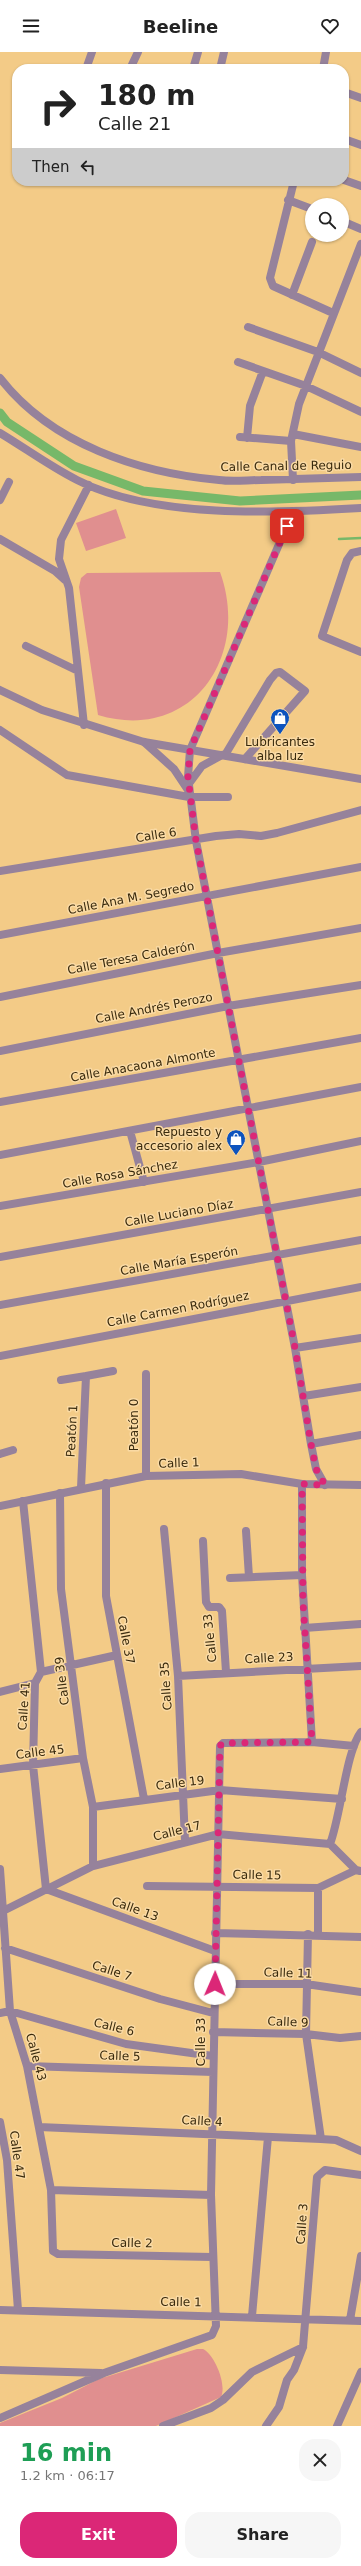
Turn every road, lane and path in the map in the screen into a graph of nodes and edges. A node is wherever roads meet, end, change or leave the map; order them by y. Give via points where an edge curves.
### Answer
1 (92, 52) edge
2 (138, 52) edge
3 (198, 52) edge
4 (224, 52) edge
5 (326, 52) edge
6 (88, 64) edge
7 (132, 64) edge
8 (194, 64) edge
9 (221, 64) edge
10 (324, 64) edge
11 (349, 94) edge
12 (361, 98) edge
13 (349, 141) edge
14 (361, 145) edge
15 (349, 182) edge
16 (292, 186) edge
17 (361, 186) edge
18 (288, 200) junction
19 (305, 206) edge
20 (349, 225) edge
21 (361, 229) edge
22 (312, 242) dead end
23 (361, 244) edge
24 (292, 295) junction
25 (333, 314) junction
26 (248, 327) dead end
27 (318, 352) junction
28 (238, 362) dead end
29 (263, 371) junction
30 (361, 373) edge
31 (0, 378) edge
32 (306, 386) junction
33 (361, 412) edge
34 (0, 433) edge
35 (292, 438) junction
36 (361, 447) edge
37 (361, 477) edge
38 (293, 480) junction
39 (9, 482) dead end
40 (89, 485) junction
41 (0, 500) edge
42 (361, 508) edge
43 (293, 512) junction
44 (0, 539) edge
45 (361, 551) edge
46 (65, 580) junction
47 (26, 646) dead end
48 (361, 652) edge
49 (78, 671) junction
50 (0, 690) edge
51 (84, 725) junction
52 (0, 730) edge
53 (144, 742) junction
54 (190, 750) junction
55 (223, 755) junction
56 (245, 760) junction
57 (361, 779) edge
58 (189, 792) junction
59 (228, 797) dead end
60 (361, 810) edge
61 (196, 841) junction
62 (361, 867) edge
63 (0, 871) edge
64 (208, 895) junction
65 (361, 928) edge
66 (0, 935) edge
67 (218, 953) junction
68 (361, 984) edge
69 (0, 997) edge
70 (228, 1006) junction
71 (361, 1038) edge
72 (0, 1051) edge
73 (238, 1060) junction
74 (361, 1087) edge
75 (0, 1102) edge
76 (249, 1109) junction
77 (130, 1132) junction
78 (361, 1141) edge
79 (0, 1155) edge
80 (259, 1162) junction
81 (144, 1182) junction
82 (361, 1192) edge
83 (0, 1206) edge
84 (268, 1210) junction
85 (361, 1240) edge
86 (276, 1256) junction
87 (0, 1257) edge
88 (361, 1287) edge
89 (285, 1300) junction
90 (0, 1305) edge
91 (361, 1338) edge
92 (295, 1348) junction
93 (0, 1356) edge
94 (114, 1371) dead end
95 (146, 1374) dead end
96 (86, 1376) junction
97 (61, 1380) dead end
98 (361, 1387) edge
99 (304, 1396) junction
100 (361, 1435) edge
101 (311, 1444) junction
102 (13, 1450) dead end
103 (0, 1454) edge
104 (146, 1476) junction
105 (106, 1483) junction
106 (302, 1484) junction
107 (325, 1485) junction
108 (361, 1485) edge
109 (81, 1488) junction
110 (60, 1493) junction
111 (23, 1501) junction
112 (0, 1506) edge
113 (164, 1529) dead end
114 (246, 1531) dead end
115 (203, 1541) dead end
116 (302, 1575) junction
117 (249, 1577) junction
118 (230, 1578) dead end
119 (361, 1624) edge
120 (304, 1628) junction
121 (117, 1655) junction
122 (72, 1665) junction
123 (361, 1666) edge
124 (308, 1668) junction
125 (41, 1672) junction
126 (226, 1672) junction
127 (178, 1676) junction
128 (35, 1683) junction
129 (0, 1692) edge
130 (361, 1732) edge
131 (312, 1742) junction
132 (354, 1746) junction
133 (83, 1758) junction
134 (33, 1765) junction
135 (0, 1769) edge
136 (220, 1790) junction
137 (184, 1794) junction
138 (144, 1799) junction
139 (342, 1799) junction
140 (93, 1807) junction
141 (218, 1834) junction
142 (185, 1841) junction
143 (330, 1844) junction
144 (93, 1866) junction
145 (0, 1869) edge
146 (358, 1871) edge
147 (147, 1886) dead end
148 (217, 1886) junction
149 (318, 1888) junction
150 (46, 1889) junction
151 (5, 1910) junction
152 (215, 1933) junction
153 (308, 1934) junction
154 (318, 1935) junction
155 (361, 1937) edge
156 (5, 1948) junction
157 (215, 1951) junction
158 (215, 1984) junction
159 (306, 1984) junction
160 (361, 1992) edge
161 (10, 2011) junction
162 (0, 2013) edge
163 (213, 2013) junction
164 (213, 2032) junction
165 (306, 2034) junction
166 (361, 2036) edge
167 (213, 2056) junction
168 (27, 2066) junction
169 (213, 2072) junction
170 (0, 2122) edge
171 (39, 2128) junction
172 (213, 2134) junction
173 (268, 2137) junction
174 (321, 2139) junction
175 (361, 2151) edge
176 (3, 2161) edge
177 (361, 2175) edge
178 (51, 2190) junction
179 (211, 2195) junction
180 (53, 2251) joint
181 (361, 2256) edge
182 (212, 2257) junction
183 (0, 2310) edge
184 (18, 2310) junction
185 (216, 2315) junction
186 (252, 2316) junction
187 (307, 2320) junction
188 (350, 2320) junction
189 (361, 2321) edge
190 (303, 2347) junction
191 (0, 2370) edge
192 (361, 2372) edge
193 (104, 2373) junction
194 (0, 2418) edge
195 (163, 2426) edge
196 (266, 2426) edge
197 (337, 2426) edge

1 - 6 street
2 - 7 street
3 - 8 street
4 - 9 street
5 - 10 street
11 - 12 street
13 - 14 street
15 - 17 street
16 - 18 street
18 - 19 street
18 - 24 street via 270,278 273,286
20 - 21 street
22 - 24 street
23 - 25 street
24 - 25 street
25 - 27 street
26 - 27 street
27 - 30 street
27 - 32 street
28 - 29 street
29 - 32 street
29 - 35 street via 250,406 244,438
31 - 38 street, Calle Canal de Reguio via 60,433 118,459 220,481
32 - 33 street
32 - 35 street
34 - 40 street
35 - 36 street
35 - 38 street
37 - 38 street, Calle Canal de Reguio
39 - 41 street
40 - 43 street via 164,507
40 - 46 street via 61,540 60,559
42 - 43 street
43 - 54 street
44 - 46 street via 55,571
45 - 48 street via 352,553 346,560 322,636
46 - 49 street via 69,588
47 - 49 street
49 - 51 street
50 - 51 street via 42,710
51 - 53 street
52 - 58 street via 67,775
53 - 54 street
53 - 58 street via 174,769
54 - 55 street
54 - 58 street
55 - 56 street
55 - 56 street via 270,680 280,672 305,690
55 - 58 street via 202,766
56 - 57 street
58 - 59 street
58 - 61 street
60 - 61 street, Calle 6 via 277,833 261,836 216,836
61 - 63 street, Calle 6
61 - 64 street
62 - 64 street, Calle Ana M. Segredo
64 - 66 street, Calle Ana M. Segredo
64 - 67 street
65 - 67 street, Calle Teresa Calderón
67 - 69 street, Calle Teresa Calderón
67 - 70 street
68 - 70 street, Calle Andrés Perozo
70 - 72 street, Calle Andrés Perozo
70 - 73 street
71 - 73 street, Calle Anacaona Almonte
73 - 75 street, Calle Anacaona Almonte
73 - 76 street
74 - 76 street
76 - 77 street
76 - 80 street
77 - 79 street
77 - 81 street
78 - 80 street, Calle Rosa Sánchez
80 - 81 street, Calle Rosa Sánchez
80 - 84 street
81 - 83 street, Calle Rosa Sánchez
82 - 84 street, Calle Luciano Díaz
84 - 86 street
84 - 87 street, Calle Luciano Díaz
85 - 86 street, Calle María Esperón
86 - 89 street
86 - 90 street, Calle María Esperón
88 - 89 street, Calle Carmen Rodríguez
89 - 92 street
89 - 93 street, Calle Carmen Rodríguez
91 - 92 street
92 - 99 street
94 - 96 street
95 - 104 street, Peatón 0
96 - 97 street
96 - 109 street, Peatón 1
98 - 99 street
99 - 101 street
100 - 101 street
101 - 107 street via 316,1469
102 - 103 street
104 - 105 street, Calle 1
104 - 106 street, Calle 1 via 241,1474
105 - 109 street, Calle 1
105 - 121 street, Calle 37 via 106,1596
106 - 107 street, Calle 1
106 - 116 street
107 - 108 street, Calle 1
109 - 110 street, Calle 1
110 - 111 street, Calle 1
110 - 122 street, Calle 39 via 61,1589
111 - 112 street, Calle 1
111 - 125 street, Calle 41
113 - 127 street, Calle 35
114 - 117 street
115 - 126 street, Calle 33 via 206,1602 209,1607 219,1607 222,1611
116 - 117 street
116 - 120 street
117 - 118 street
119 - 120 street
120 - 124 street
121 - 122 street
121 - 138 street, Calle 37
122 - 125 street
122 - 133 street, Calle 39
123 - 124 street, Calle 23
124 - 126 street, Calle 23
124 - 131 street
125 - 128 street, Calle 41
126 - 127 street, Calle 23
127 - 137 street, Calle 35
128 - 129 street
128 - 134 street, Calle 41
130 - 132 street
131 - 132 street
131 - 136 street, Calle 33 via 220,1744
132 - 139 street
133 - 134 street, Calle 45
133 - 140 street, Calle 39
134 - 135 street, Calle 45
134 - 150 street, Calle 41
136 - 137 street, Calle 19
136 - 139 street, Calle 19
136 - 141 street, Calle 33
137 - 138 street, Calle 19
137 - 142 street, Calle 35
138 - 140 street, Calle 19
139 - 143 street via 338,1824
140 - 144 street, Calle 39
141 - 142 street, Calle 17
141 - 143 street, Calle 17
141 - 148 street, Calle 33
142 - 144 street, Calle 17
143 - 146 street
144 - 150 street, Calle 17
145 - 151 street, Calle 43
146 - 149 street, Calle 15
147 - 148 street, Calle 15
148 - 149 street, Calle 15
148 - 152 street, Calle 33
149 - 154 street
150 - 151 street, Calle 17
150 - 157 street, Calle 13
151 - 156 street, Calle 43
152 - 153 street
152 - 157 street, Calle 33
153 - 154 street
153 - 159 street
154 - 155 street
156 - 161 street, Calle 43
156 - 163 street, Calle 7 via 160,1999
157 - 158 street, Calle 33
158 - 159 street, Calle 11
158 - 163 street, Calle 33
159 - 160 street, Calle 11
159 - 165 street
161 - 162 street
161 - 167 street, Calle 6 via 126,2044
161 - 168 street, Calle 43
163 - 164 street, Calle 33
164 - 165 street, Calle 9
164 - 167 street, Calle 33
165 - 166 street, Calle 9 via 340,2038
165 - 174 street
167 - 169 street, Calle 33
168 - 169 street, Calle 5
168 - 171 street, Calle 43
169 - 172 street, Calle 33
170 - 176 street, Calle 47
171 - 172 street, Calle 4
171 - 178 street, Calle 43
172 - 173 street, Calle 4
172 - 179 street, Calle 33
173 - 174 street, Calle 4
173 - 186 street
174 - 175 street, Calle 4 via 336,2140
176 - 184 street, Calle 47
177 - 187 street, Calle 3 via 325,2170 317,2177
178 - 179 street
178 - 180 street, Calle 43
179 - 182 street, Calle 33
180 - 182 street, Calle 2 via 58,2254
181 - 188 street
182 - 185 street, Calle 33
183 - 184 street, Calle 1
184 - 185 street, Calle 1
185 - 186 street, Calle 1
185 - 193 street via 214,2330 205,2338
186 - 187 street, Calle 1
187 - 188 street, Calle 1
187 - 190 street, Calle 3
188 - 189 street, Calle 1
190 - 195 street via 252,2372 211,2408
190 - 196 street, Calle 3 via 287,2380 279,2407
191 - 193 street
192 - 197 street
193 - 194 street

